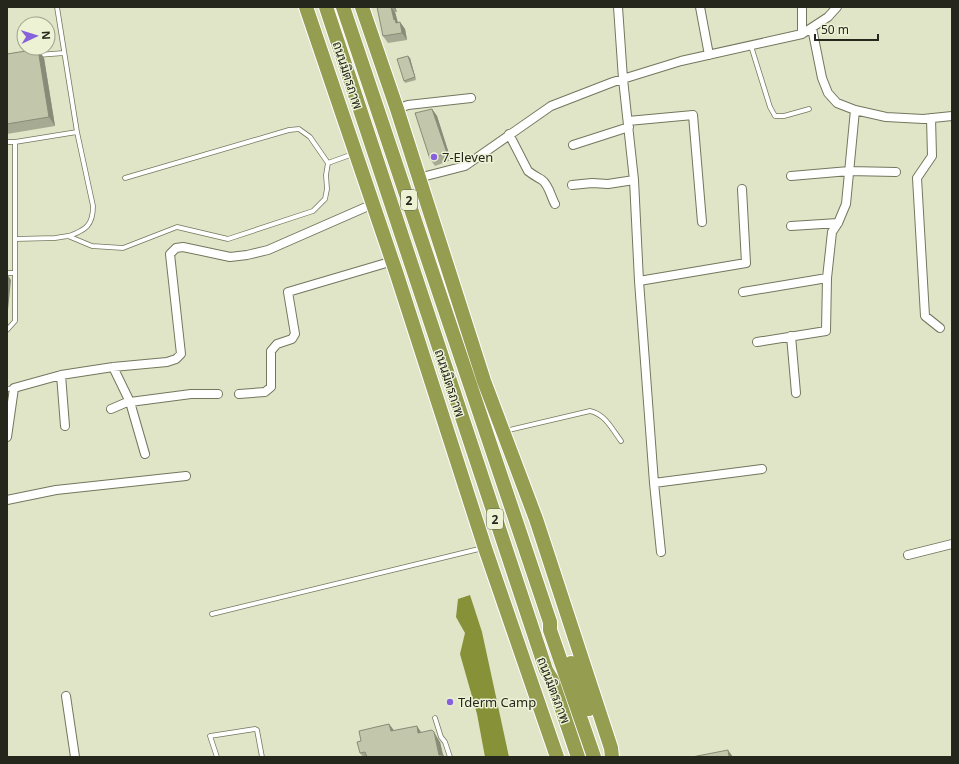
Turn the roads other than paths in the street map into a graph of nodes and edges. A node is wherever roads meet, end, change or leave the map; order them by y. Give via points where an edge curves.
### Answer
1 (57, 7) edge
2 (306, 7) edge
3 (326, 7) edge
4 (343, 7) edge
5 (362, 7) edge
6 (618, 7) edge
7 (700, 7) edge
8 (802, 7) edge
9 (837, 7) edge
10 (812, 28) junction
11 (802, 34) junction
12 (751, 46) junction
13 (64, 53) junction
14 (56, 54) edge
15 (709, 55) junction
16 (623, 79) junction
17 (471, 98) dead end
18 (397, 109) junction
19 (809, 109) dead end
20 (854, 110) junction
21 (952, 116) edge
22 (931, 118) junction
23 (628, 124) junction
24 (77, 132) junction
25 (509, 134) junction
26 (7, 142) edge
27 (15, 142) junction
28 (573, 144) dead end
29 (355, 153) junction
30 (328, 163) junction
31 (849, 171) junction
32 (896, 172) dead end
33 (426, 176) dead end
34 (791, 176) dead end
35 (125, 178) dead end
36 (634, 180) junction
37 (572, 185) dead end
38 (742, 188) dead end
39 (373, 204) junction
40 (555, 204) dead end
41 (702, 222) dead end
42 (838, 224) junction
43 (791, 226) dead end
44 (68, 236) junction
45 (15, 239) junction
46 (392, 261) junction
47 (448, 268) junction
48 (7, 273) edge
49 (15, 274) junction
50 (827, 278) junction
51 (639, 281) junction
52 (401, 288) junction
53 (743, 292) dead end
54 (940, 328) dead end
55 (7, 330) edge
56 (791, 336) junction
57 (756, 342) dead end
58 (457, 344) junction
59 (439, 349) junction
60 (113, 367) junction
61 (61, 375) junction
62 (10, 388) edge
63 (796, 393) dead end
64 (218, 394) dead end
65 (239, 394) dead end
66 (130, 402) junction
67 (111, 409) dead end
68 (65, 426) dead end
69 (502, 432) junction
70 (7, 437) edge
71 (621, 441) dead end
72 (145, 454) dead end
73 (762, 469) dead end
74 (186, 476) dead end
75 (654, 482) junction
76 (7, 500) edge
77 (952, 544) edge
78 (485, 548) junction
79 (661, 552) dead end
80 (908, 555) dead end
81 (212, 614) dead end
82 (550, 622) junction
83 (546, 670) junction
84 (66, 696) dead end
85 (435, 718) dead end
86 (612, 756) edge
87 (75, 757) edge
88 (217, 757) edge
89 (262, 757) edge
90 (450, 757) edge
91 (558, 757) edge
92 (562, 757) edge
93 (578, 757) edge
94 (594, 757) edge

1 - 13 lane
2 - 29 highway, ถนนมิตรภาพ
3 - 59 highway, ถนนมิตรภาพ / 2
4 - 58 highway, ถนนมิตรภาพ / 2
5 - 18 highway, 2
6 - 16 street
7 - 15 street
8 - 11 street
9 - 10 street
10 - 11 street
10 - 20 street via 822,78 828,93 837,103
11 - 12 street
12 - 15 street
12 - 19 lane via 775,116
13 - 14 lane
13 - 24 lane
15 - 16 street via 680,61
16 - 23 street
16 - 25 street via 551,106
17 - 18 street via 408,105
18 - 47 highway, 2
20 - 22 street via 886,116
20 - 31 street
21 - 22 street
22 - 54 street via 932,156 917,178 925,316
23 - 28 street
23 - 36 street
23 - 41 street via 693,115
24 - 27 lane
24 - 44 lane via 93,206 93,218 89,225
25 - 33 street via 465,166
25 - 40 street via 528,171 546,184
26 - 27 lane
27 - 45 lane
29 - 30 lane
29 - 39 highway, ถนนมิตรภาพ
30 - 35 lane via 310,137 298,129
30 - 44 lane via 325,199 313,211 228,239 177,227 123,248 92,246
31 - 32 street
31 - 34 street
31 - 42 street via 846,204
36 - 37 street
36 - 51 street
38 - 51 street via 746,263
39 - 46 highway, ถนนมิตรภาพ
39 - 60 street via 268,250 247,255 230,257 183,247 176,248 170,254 181,354 167,362
42 - 43 street
42 - 50 street via 832,232
44 - 45 lane
45 - 49 lane
46 - 52 highway, ถนนมิตรภาพ
46 - 65 street via 288,292 295,334 292,339 276,344 271,351 271,386 265,392
47 - 58 highway
47 - 69 highway, 2
48 - 49 lane
49 - 55 lane via 15,321
50 - 53 street
50 - 56 street via 826,331
51 - 75 street
52 - 59 highway
52 - 78 highway, ถนนมิตรภาพ
56 - 57 street
56 - 63 street
58 - 82 highway, ถนนมิตรภาพ / 2
59 - 83 highway, ถนนมิตรภาพ / 2
60 - 61 street
60 - 66 street
61 - 62 street
61 - 68 street
62 - 70 street
64 - 66 street via 191,394
66 - 67 street
66 - 72 street
69 - 71 lane via 590,411 602,415
69 - 86 highway, 2 via 536,519
73 - 75 street
74 - 76 street via 56,490
75 - 79 street
77 - 80 street
78 - 81 lane
78 - 91 highway, ถนนมิตรภาพ
82 - 86 highway via 558,629 605,750
82 - 94 highway, ถนนมิตรภาพ / 2 via 550,630
83 - 92 highway via 545,682
83 - 93 highway, ถนนมิตรภาพ / 2 via 552,680
84 - 87 street
85 - 90 lane
88 - 89 lane via 210,736 255,729

